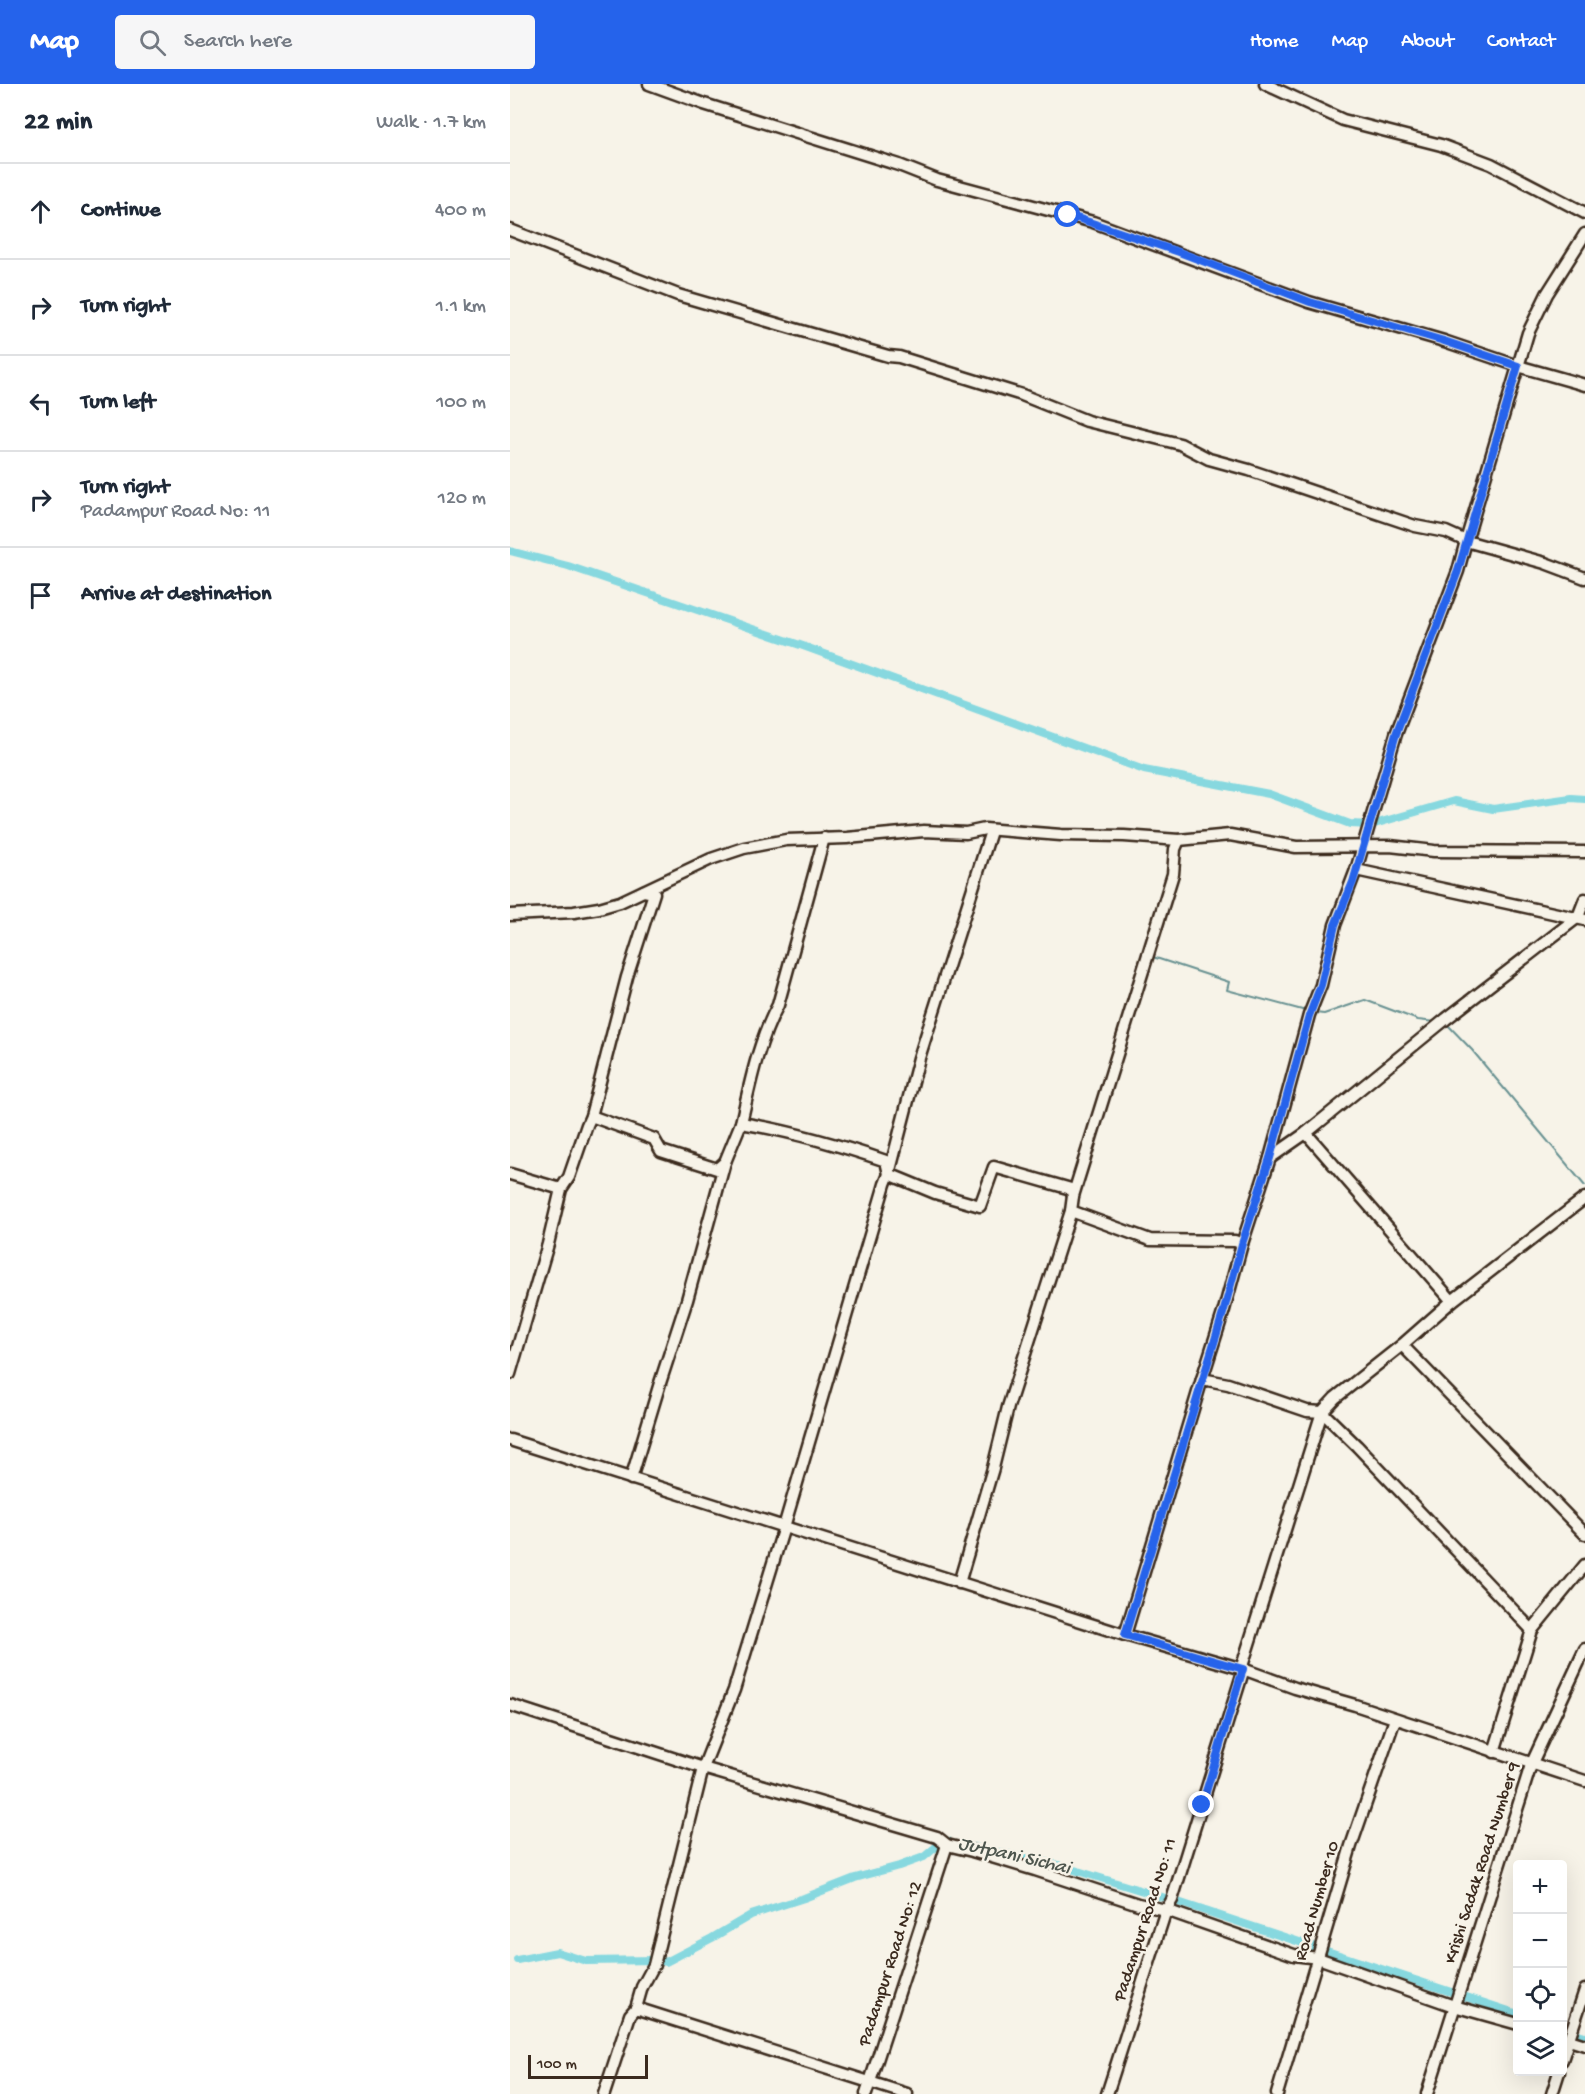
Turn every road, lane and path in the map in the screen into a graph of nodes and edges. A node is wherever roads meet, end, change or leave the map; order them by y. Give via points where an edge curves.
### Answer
1 (649, 84) edge
2 (1265, 84) edge
3 (1585, 213) edge
4 (510, 230) edge
5 (1585, 234) edge
6 (1518, 366) junction
7 (1585, 385) edge
8 (1466, 541) junction
9 (1585, 578) edge
10 (991, 831) junction
11 (824, 838) junction
12 (1179, 840) junction
13 (1363, 849) junction
14 (1585, 852) edge
15 (1355, 875) junction
16 (644, 891) junction
17 (1585, 899) edge
18 (510, 915) edge
19 (1581, 918) edge
20 (591, 1116) junction
21 (741, 1123) junction
22 (1306, 1133) junction
23 (1270, 1158) junction
24 (725, 1162) junction
25 (510, 1174) edge
26 (889, 1174) junction
27 (561, 1189) junction
28 (1074, 1196) junction
29 (1585, 1198) edge
30 (1071, 1211) junction
31 (1242, 1244) junction
32 (1452, 1301) junction
33 (1402, 1345) junction
34 (510, 1374) edge
35 (1202, 1379) junction
36 (1322, 1412) junction
37 (510, 1440) edge
38 (631, 1479) junction
39 (784, 1527) junction
40 (1585, 1534) edge
41 (1585, 1565) edge
42 (959, 1583) junction
43 (1532, 1630) junction
44 (1125, 1635) junction
45 (1585, 1649) edge
46 (1243, 1669) junction
47 (510, 1705) edge
48 (1395, 1719) junction
49 (1494, 1752) junction
50 (1531, 1765) junction
51 (703, 1768) junction
52 (1585, 1781) edge
53 (947, 1845) junction
54 (1166, 1911) junction
55 (1318, 1958) junction
56 (1585, 1990) edge
57 (1454, 2006) junction
58 (636, 2008) junction
59 (1513, 2023) edge
60 (1567, 2036) edge
61 (1567, 2039) edge
62 (1585, 2045) edge
63 (1558, 2076) edge
64 (870, 2082) junction
65 (604, 2094) edge
66 (866, 2094) edge
67 (907, 2094) edge
68 (1107, 2094) edge
69 (1277, 2094) edge
70 (1427, 2094) edge
71 (1552, 2094) edge

1 - 6 street via 937,180 1093,222 1310,302
2 - 3 street via 1343,120 1441,145 1491,164
4 - 8 street via 678,295 899,357 1022,395 1087,421 1180,444 1209,459
5 - 6 street via 1547,294 1528,333
6 - 7 street
6 - 8 street
8 - 9 street
8 - 13 street via 1396,734
10 - 11 street
10 - 12 street
10 - 26 street via 919,1058
11 - 16 street via 744,848
11 - 21 street
12 - 13 street via 1230,835 1296,847
12 - 28 street via 1173,874
13 - 14 street via 1390,846 1434,851
13 - 15 street
15 - 19 street
15 - 23 street via 1335,925
16 - 18 street via 599,908
16 - 20 street via 654,893 627,976
17 - 19 street
19 - 22 street via 1446,1019
20 - 24 street via 654,1139 661,1151 672,1155 717,1169
20 - 27 street
21 - 24 street
21 - 26 street via 886,1161
22 - 23 street
22 - 32 street
23 - 31 street
24 - 38 street
25 - 27 street
26 - 28 street via 980,1206 994,1167 1071,1189
26 - 39 street
27 - 34 street
28 - 30 street
29 - 32 street
30 - 31 street via 1150,1240
30 - 42 street via 1008,1407
31 - 35 street
32 - 33 street
33 - 36 street
33 - 40 street
35 - 36 street via 1307,1411
35 - 44 street
36 - 43 street
36 - 46 street, Padampur Road No: 11
37 - 38 street
38 - 39 street
39 - 42 street
39 - 51 street via 734,1690
41 - 43 street
42 - 44 street
43 - 49 street
44 - 46 street
45 - 50 street, Krishi Sadak Road Number 9
46 - 48 street
46 - 54 street, Padampur Road No: 11
47 - 51 street
48 - 49 street
48 - 55 street, Road Number 10
49 - 50 street
50 - 52 street
50 - 57 street, Krishi Sadak Road Number 9
51 - 53 street via 937,1837
51 - 58 street via 656,1960
53 - 54 street
53 - 64 street, Padampur Road No: 12
54 - 55 street via 1294,1955
54 - 68 street, Padampur Road No: 11
55 - 57 street
55 - 69 street, Road Number 10
56 - 60 street
57 - 59 street
57 - 70 street, Krishi Sadak Road Number 9
58 - 64 street
58 - 65 street via 630,2015
61 - 62 street
63 - 71 street
64 - 66 street, Padampur Road No: 12
64 - 67 street

